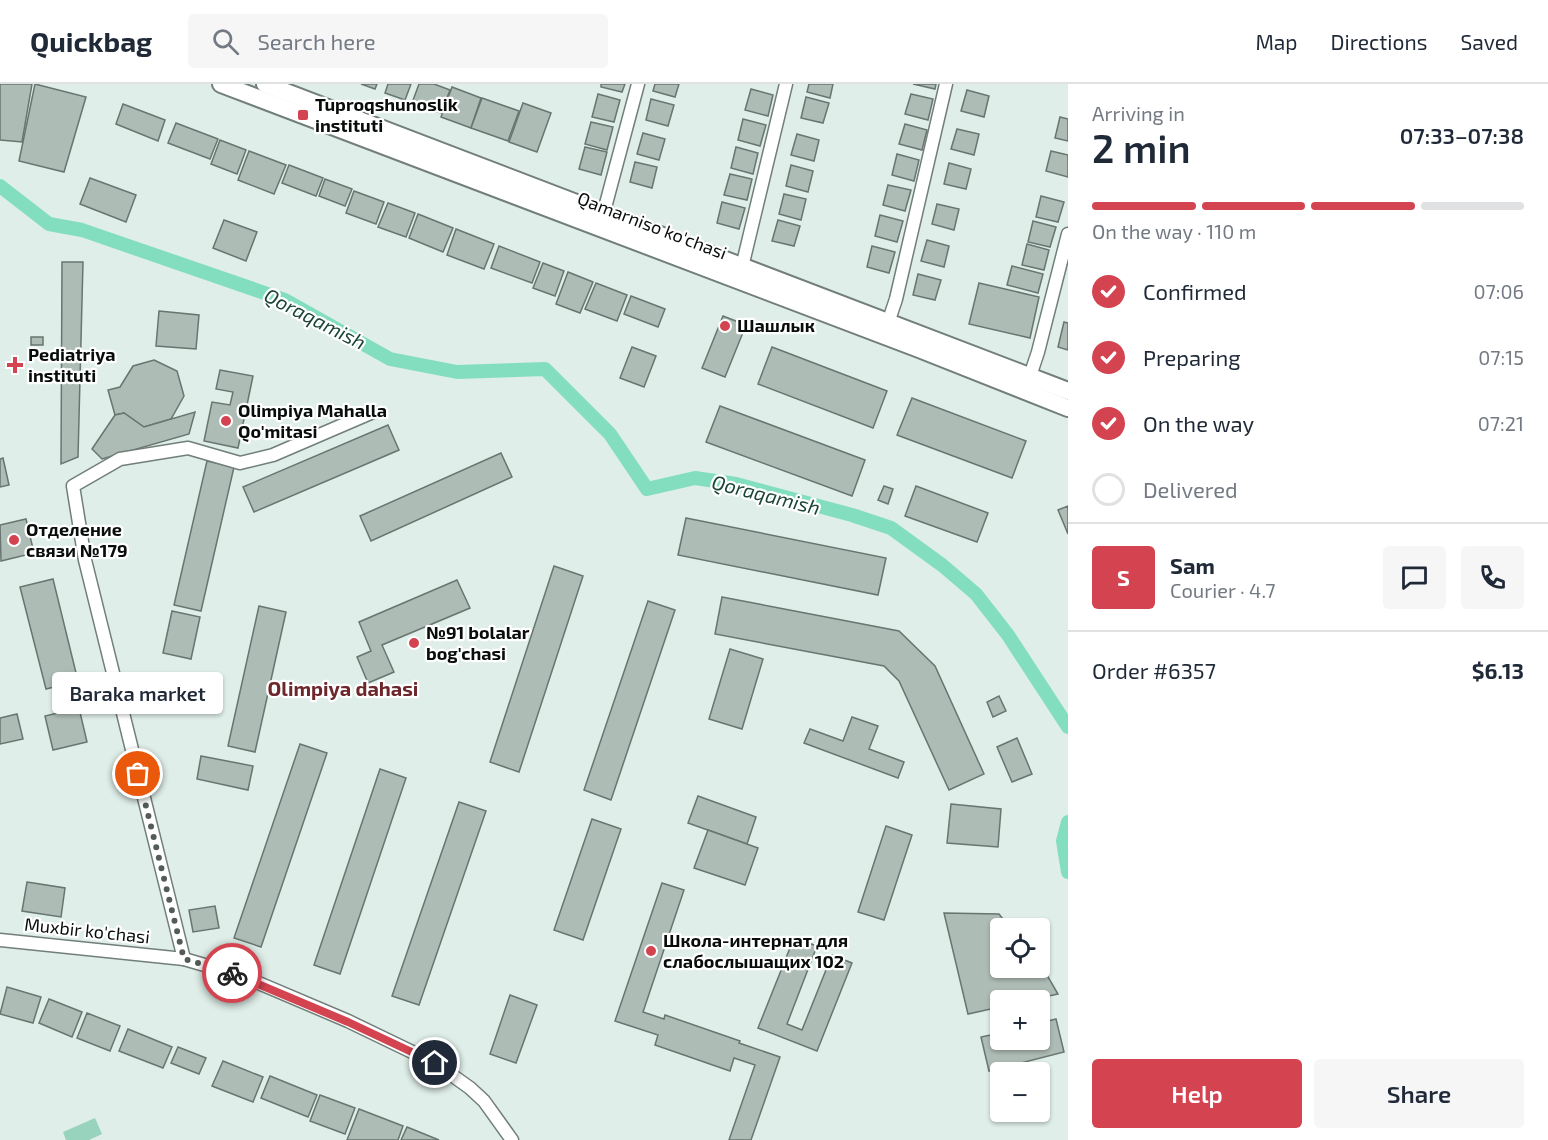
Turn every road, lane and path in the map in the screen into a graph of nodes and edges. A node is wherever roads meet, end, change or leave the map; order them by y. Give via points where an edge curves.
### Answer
1 (221, 84) edge
2 (265, 84) edge
3 (638, 84) edge
4 (786, 84) edge
5 (946, 84) edge
6 (603, 215) junction
7 (1068, 234) edge
8 (742, 267) junction
9 (888, 322) junction
10 (1030, 376) junction
11 (1068, 391) edge
12 (1068, 408) edge
13 (374, 411) dead end
14 (0, 940) edge
15 (184, 959) junction
16 (513, 1140) edge

1 - 12 main road, Qamarniso ko'chasi
2 - 6 main road, Qamarniso ko'chasi
3 - 6 street
4 - 8 street
5 - 9 street
6 - 8 main road, Qamarniso ko'chasi
7 - 10 street
8 - 9 main road, Qamarniso ko'chasi
9 - 10 main road, Qamarniso ko'chasi
10 - 11 main road, Qamarniso ko'chasi
13 - 15 street via 273,455 240,463 188,448 120,459 73,486 85,560
14 - 15 street, Muxbir ko'chasi
15 - 16 street, Muxbir ko'chasi via 242,976 435,1063 477,1095

